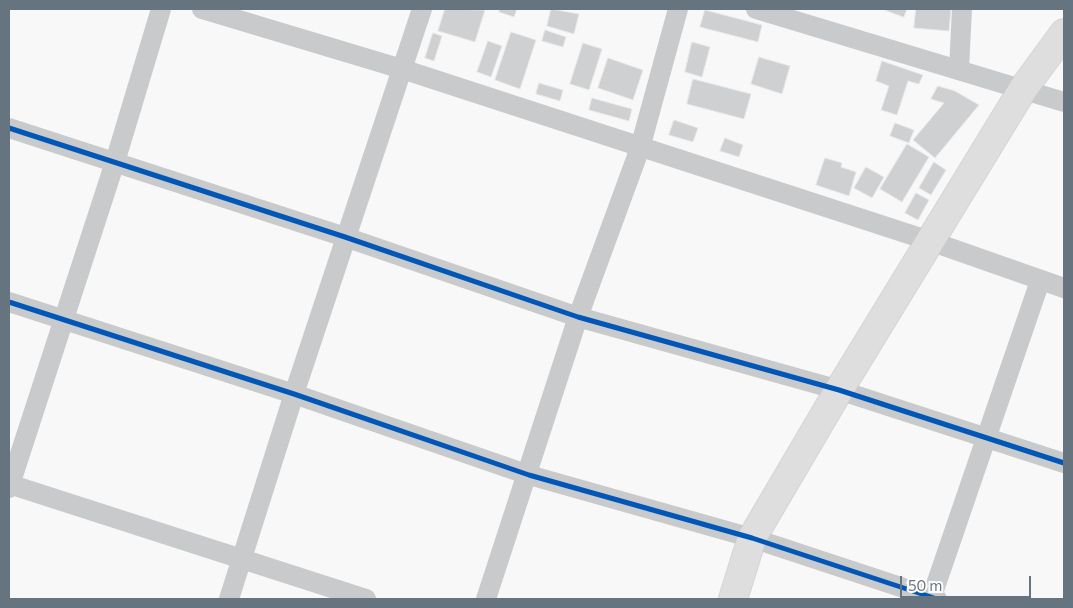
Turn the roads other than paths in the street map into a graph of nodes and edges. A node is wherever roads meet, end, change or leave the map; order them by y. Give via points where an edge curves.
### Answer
1 (161, 9) edge
2 (202, 9) edge
3 (422, 9) edge
4 (678, 9) edge
5 (756, 9) edge
6 (962, 9) edge
7 (1064, 33) edge
8 (402, 69) junction
9 (959, 69) junction
10 (1023, 89) junction
11 (1064, 102) edge
12 (9, 128) edge
13 (640, 148) junction
14 (115, 162) junction
15 (345, 237) junction
16 (930, 241) junction
17 (1040, 281) junction
18 (1064, 288) edge
19 (9, 302) edge
20 (578, 317) junction
21 (64, 319) junction
22 (839, 390) junction
23 (294, 394) junction
24 (986, 438) junction
25 (1064, 463) edge
26 (529, 475) junction
27 (9, 485) edge
28 (752, 538) junction
29 (242, 559) junction
30 (229, 599) edge
31 (366, 599) edge
32 (486, 599) edge
33 (732, 599) edge
34 (933, 599) edge

1 - 14 street
2 - 8 street
3 - 8 street
4 - 13 street
5 - 9 street
6 - 9 street
7 - 10 street
8 - 13 street
8 - 15 street
9 - 10 street
10 - 11 street
10 - 16 street
12 - 14 street
13 - 16 street
13 - 20 street
14 - 15 street
14 - 21 street
15 - 20 street
15 - 23 street
16 - 17 street
16 - 22 street
17 - 18 street
17 - 24 street
19 - 21 street
20 - 22 street
20 - 26 street
21 - 23 street
21 - 27 street
22 - 24 street
22 - 28 street
23 - 26 street
23 - 29 street
24 - 25 street
24 - 34 street
26 - 28 street
26 - 32 street
27 - 29 street
28 - 33 street
28 - 34 street
29 - 30 street
29 - 31 street

